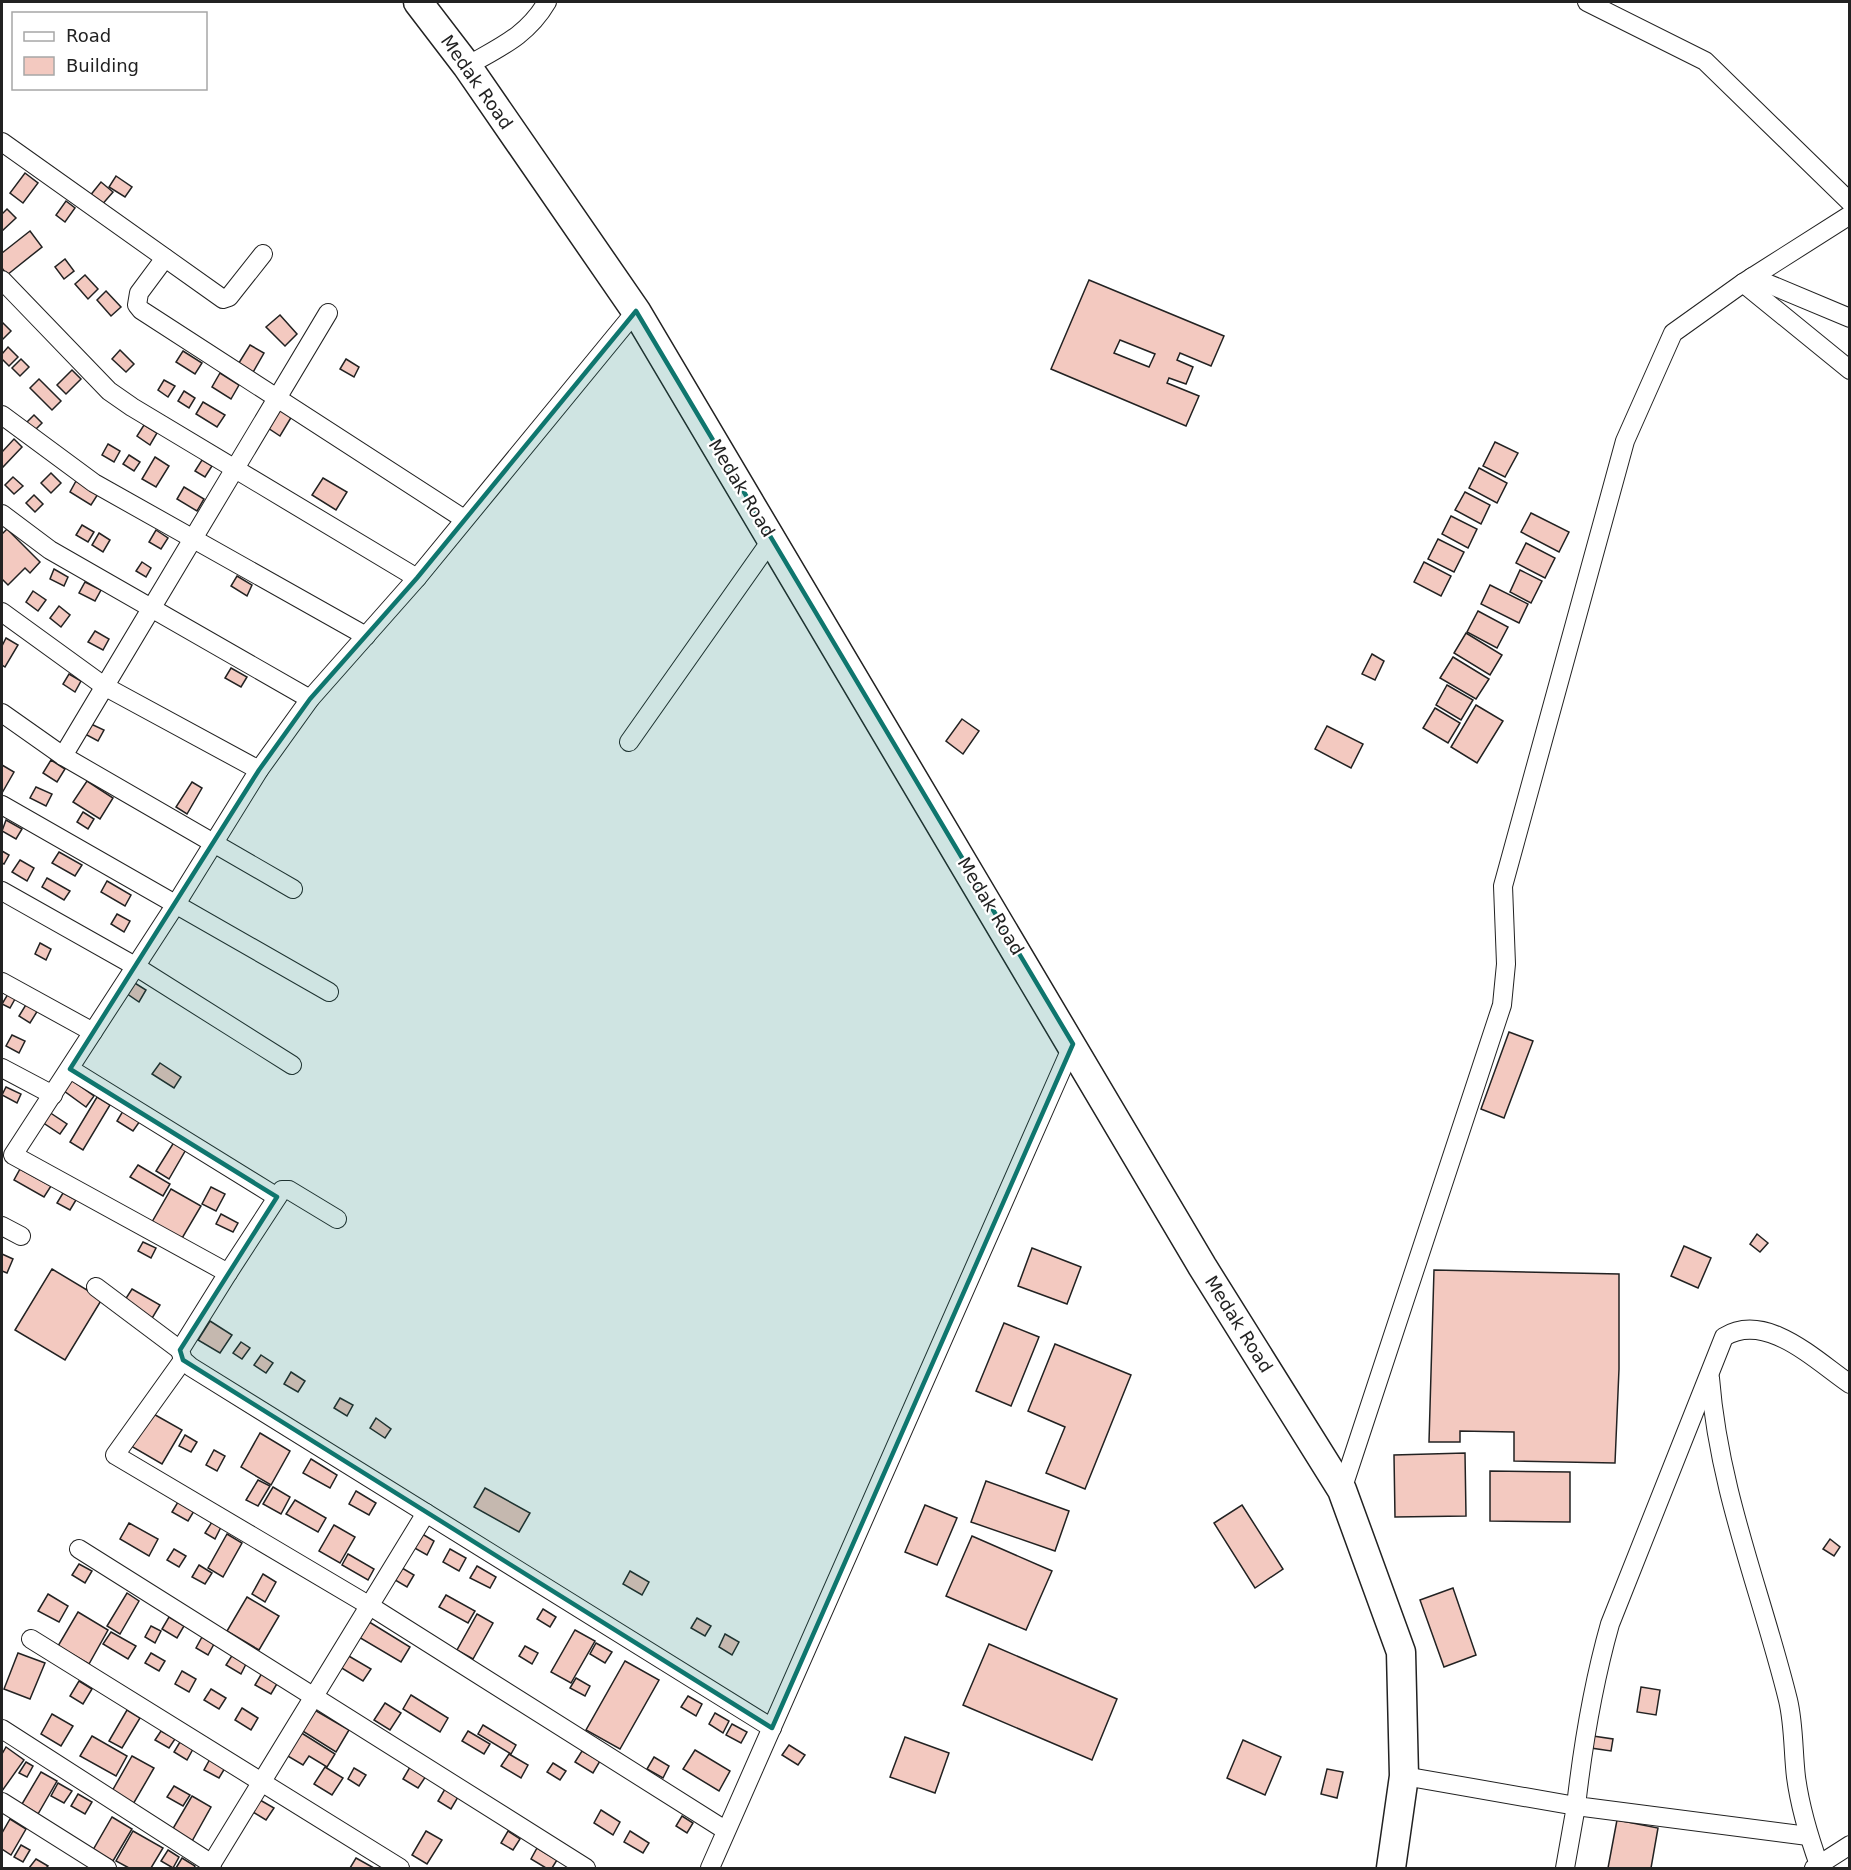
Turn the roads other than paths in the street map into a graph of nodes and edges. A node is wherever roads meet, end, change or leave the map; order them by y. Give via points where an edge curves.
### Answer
1 (418, 2) edge
2 (547, 2) edge
3 (1587, 2) edge
4 (467, 66) junction
5 (2, 142) edge
6 (1850, 202) edge
7 (1850, 215) edge
8 (263, 254) dead end
9 (165, 258) junction
10 (2, 280) edge
11 (1747, 280) junction
12 (636, 311) junction
13 (328, 313) dead end
14 (1850, 318) edge
15 (1850, 370) edge
16 (278, 396) junction
17 (4, 422) edge
18 (235, 468) junction
19 (2, 514) edge
20 (464, 519) junction
21 (193, 538) junction
22 (772, 539) junction
23 (417, 578) junction
24 (152, 608) junction
25 (2, 612) edge
26 (366, 636) junction
27 (104, 687) junction
28 (310, 699) junction
29 (2, 713) edge
30 (629, 742) dead end
31 (63, 756) junction
32 (259, 770) junction
33 (2, 805) edge
34 (213, 845) junction
35 (293, 889) dead end
36 (2, 891) edge
37 (176, 904) junction
38 (135, 966) junction
39 (2, 982) edge
40 (329, 993) dead end
41 (93, 1032) junction
42 (1073, 1044) junction
43 (292, 1065) dead end
44 (2, 1068) edge
45 (70, 1069) junction
46 (52, 1095) junction
47 (7, 1152) edge
48 (277, 1197) junction
49 (337, 1219) dead end
50 (2, 1226) edge
51 (21, 1236) dead end
52 (228, 1273) junction
53 (96, 1287) dead end
54 (182, 1355) junction
55 (1709, 1373) junction
56 (1850, 1384) edge
57 (1342, 1490) junction
58 (426, 1514) junction
59 (79, 1549) dead end
60 (370, 1606) junction
61 (31, 1639) dead end
62 (314, 1697) junction
63 (772, 1728) junction
64 (2, 1729) edge
65 (1404, 1776) junction
66 (262, 1783) junction
67 (2, 1802) edge
68 (1576, 1806) junction
69 (725, 1830) junction
70 (1808, 1836) junction
71 (1850, 1845) edge
72 (210, 1866) edge
73 (1817, 1867) edge
74 (107, 1869) edge
75 (400, 1869) edge
76 (586, 1869) edge
77 (710, 1869) edge
78 (1391, 1869) edge
79 (1565, 1869) edge

1 - 4 main road, Medak Road
2 - 4 street via 538,18 517,38
3 - 6 street via 1705,61
4 - 12 main road, Medak Road
5 - 9 street
7 - 11 street
8 - 9 street via 229,297 223,299
9 - 16 street via 139,293 137,305
10 - 18 street via 109,391
11 - 14 street
11 - 15 street
11 - 57 street via 1673,333 1625,441 1503,886 1506,964 1502,1005
12 - 20 street
12 - 22 main road, Medak Road
13 - 16 street
16 - 18 street
16 - 20 street
17 - 21 street via 94,483
18 - 21 street
18 - 23 street
19 - 24 street via 50,550
20 - 23 street
21 - 24 street
21 - 26 street
22 - 30 street
22 - 42 main road, Medak Road
23 - 26 street
24 - 27 street
24 - 28 street
25 - 27 street
26 - 28 street
27 - 31 street
27 - 32 street
28 - 32 street
29 - 31 street
31 - 34 street
32 - 34 street
33 - 37 street
34 - 35 street
34 - 37 street
36 - 38 street
37 - 38 street
37 - 40 street
38 - 41 street
38 - 43 street
39 - 41 street
41 - 45 street
42 - 57 main road, Medak Road via 1203,1266
42 - 63 street
44 - 46 street
45 - 46 street
45 - 48 street
46 - 47 street
47 - 52 street
48 - 49 street via 282,1190 289,1190
48 - 52 street
50 - 51 street
52 - 54 street
53 - 54 street
54 - 58 street
54 - 60 street via 115,1455
55 - 56 street via 1724,1337 1737,1329 1764,1329
55 - 68 street via 1610,1624 1582,1748
55 - 70 street via 1714,1428 1738,1533 1789,1702 1797,1780
57 - 65 main road, Medak Road via 1401,1652
58 - 60 street
58 - 63 street
59 - 62 street
60 - 62 street
60 - 69 street
61 - 66 street
62 - 66 street
62 - 76 street
63 - 69 street
64 - 72 street
65 - 68 street
65 - 78 main road, Medak Road
66 - 72 street
66 - 75 street
67 - 74 street
68 - 70 street
68 - 79 street
69 - 77 street
70 - 73 street
71 - 73 street

